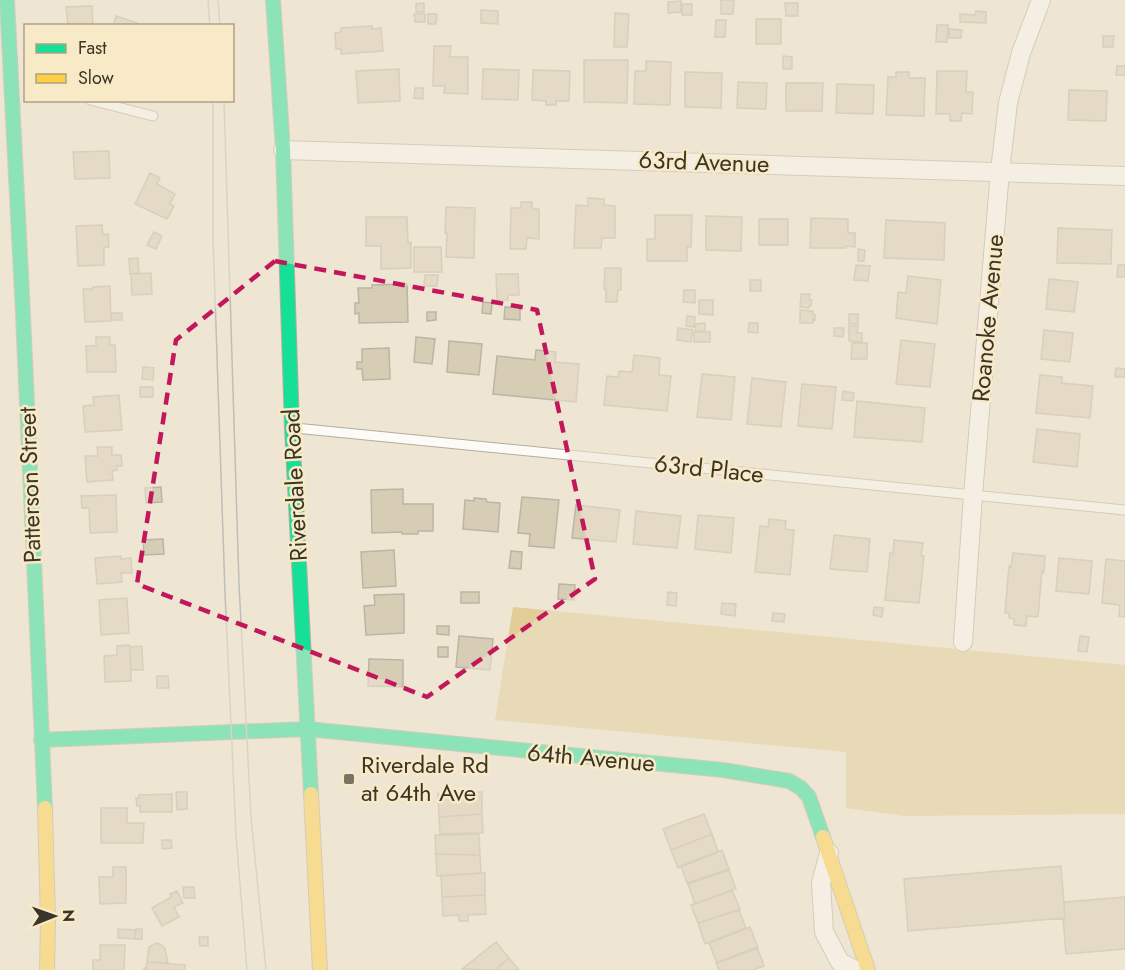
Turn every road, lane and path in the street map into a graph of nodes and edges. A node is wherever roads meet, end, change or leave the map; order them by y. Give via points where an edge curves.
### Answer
1 (7, 0) edge
2 (273, 0) edge
3 (1041, 0) edge
4 (10, 95) edge
5 (98, 102) edge
6 (153, 116) dead end
7 (283, 150) junction
8 (1000, 171) junction
9 (1125, 176) edge
10 (292, 428) junction
11 (973, 495) junction
12 (1125, 510) edge
13 (963, 642) dead end
14 (307, 729) junction
15 (41, 740) junction
16 (829, 853) junction
17 (47, 970) edge
18 (320, 970) edge
19 (855, 970) edge
20 (868, 970) edge

1 - 4 street, Patterson Street
2 - 7 street, Riverdale Road
3 - 8 street, Roanoke Avenue via 1008,103
4 - 15 street, Patterson Street
5 - 6 lane
7 - 8 street, 63rd Avenue
7 - 10 street, Riverdale Road
8 - 9 street, 63rd Avenue
8 - 11 street, Roanoke Avenue
10 - 11 lane, 63rd Place
10 - 14 street, Riverdale Road
11 - 12 lane, 63rd Place
11 - 13 street, Roanoke Avenue
14 - 15 street, 64th Avenue
14 - 16 street, 64th Avenue via 789,780 808,797
14 - 18 street, Riverdale Road
15 - 17 street, Patterson Street
16 - 19 street via 822,883 824,932 840,962
16 - 20 street, 64th Avenue

